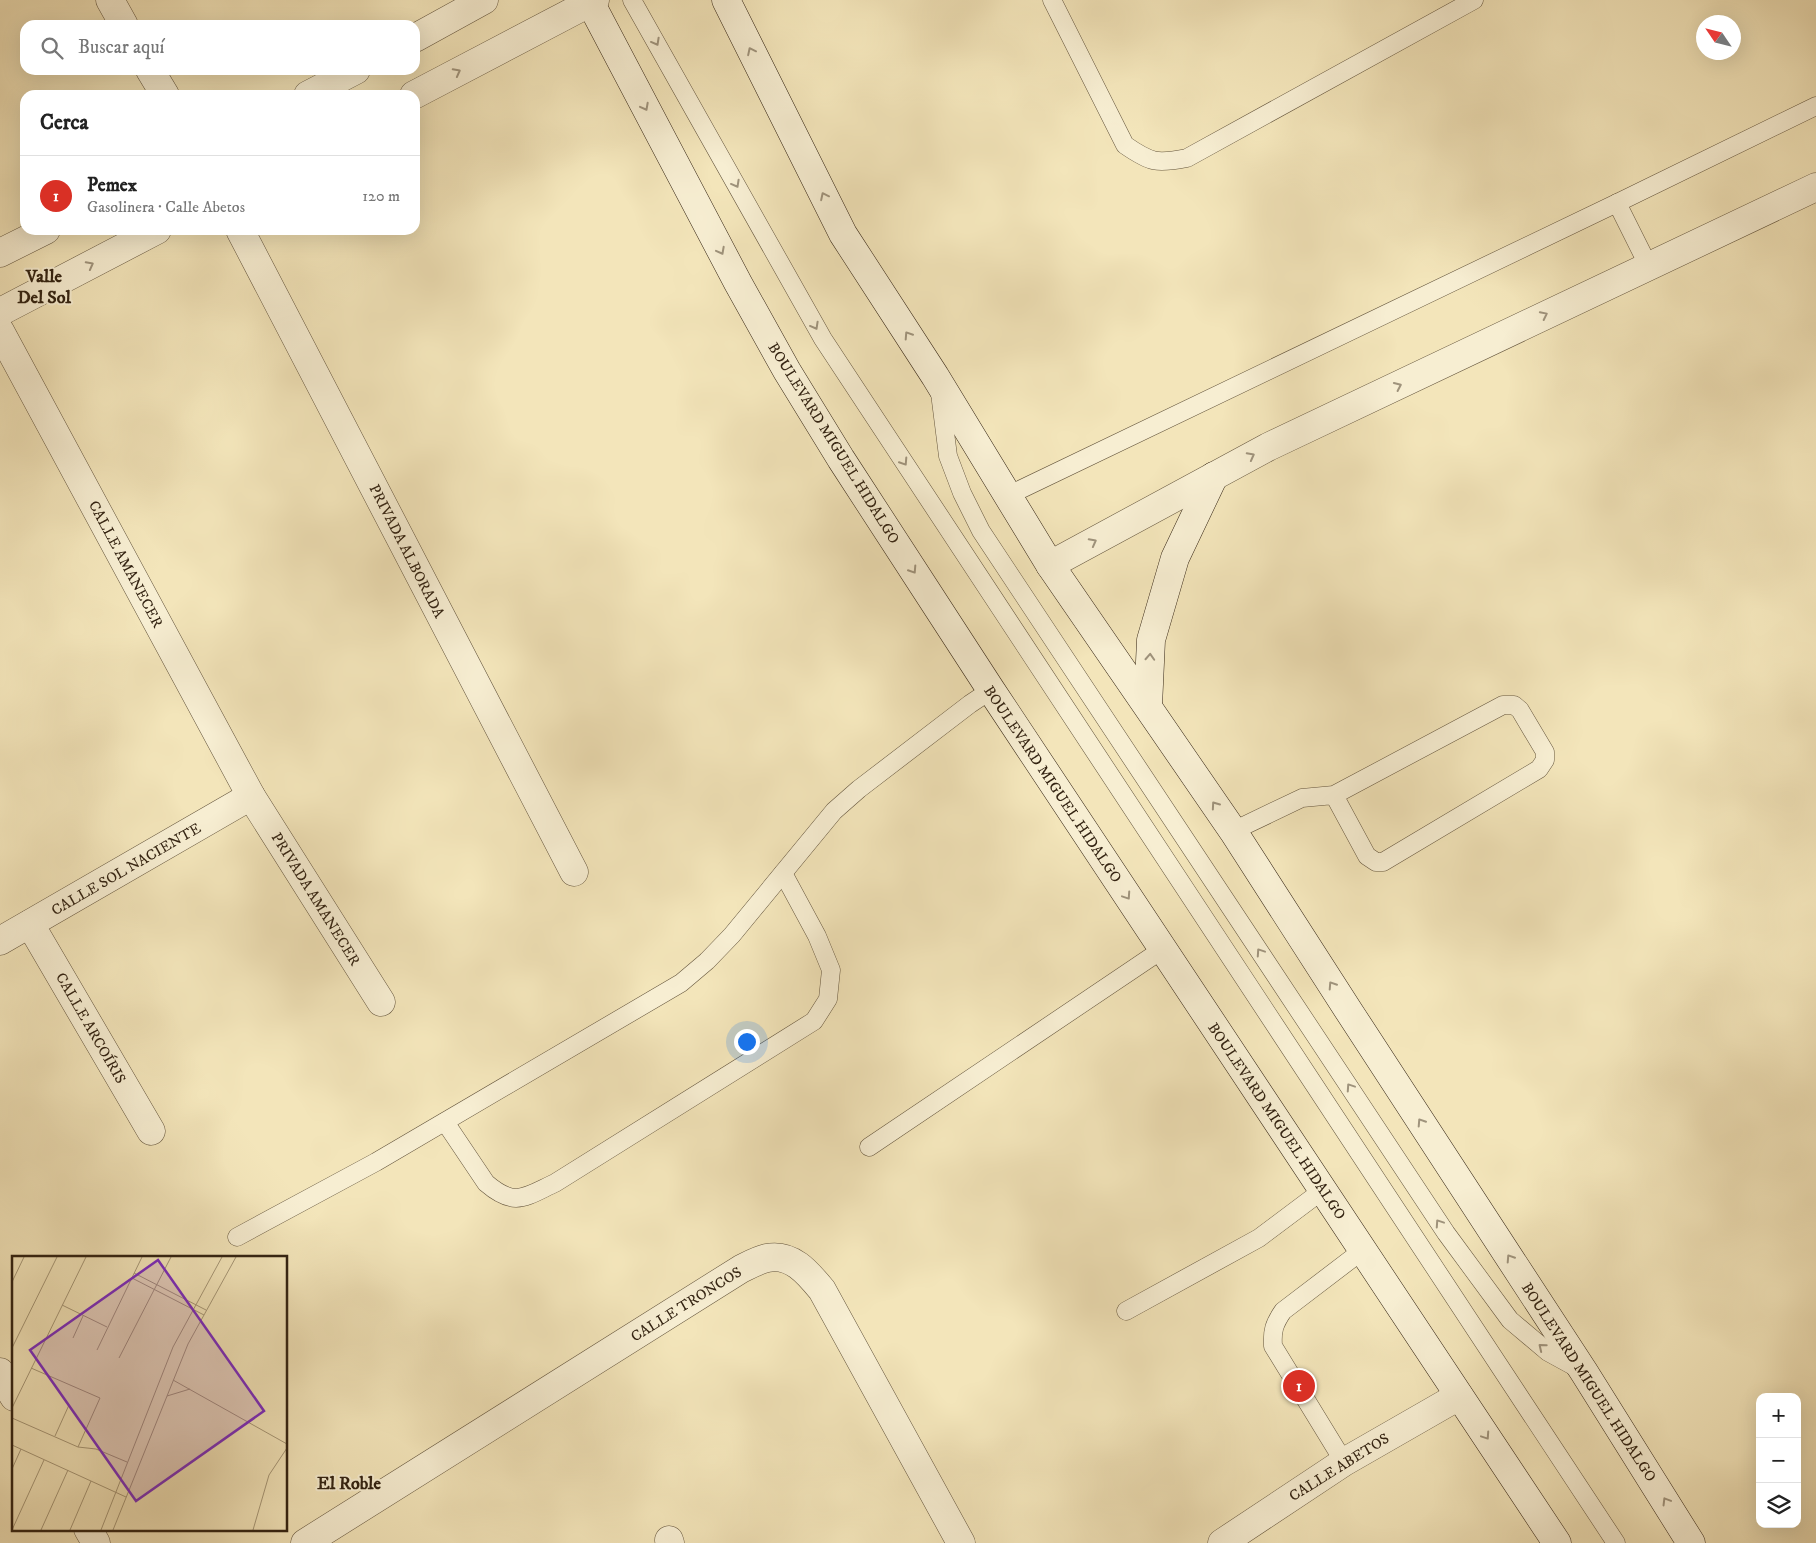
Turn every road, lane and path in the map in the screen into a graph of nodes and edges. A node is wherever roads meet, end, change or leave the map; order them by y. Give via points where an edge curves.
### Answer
1 (110, 0) edge
2 (484, 0) edge
3 (632, 0) edge
4 (726, 0) edge
5 (1052, 0) edge
6 (1474, 0) edge
7 (591, 1) edge
8 (121, 20) edge
9 (420, 35) edge
10 (153, 75) edge
11 (346, 75) edge
12 (161, 90) edge
13 (318, 90) edge
14 (420, 92) edge
15 (1816, 106) edge
16 (1816, 187) edge
17 (1617, 203) junction
18 (36, 235) edge
19 (147, 235) edge
20 (243, 235) edge
21 (0, 253) edge
22 (1648, 265) junction
23 (0, 312) edge
24 (0, 332) edge
25 (935, 376) junction
26 (1214, 476) junction
27 (1009, 495) junction
28 (1050, 565) junction
29 (991, 690) junction
30 (1148, 706) junction
31 (1334, 795) junction
32 (251, 796) junction
33 (1233, 831) junction
34 (574, 872) dead end
35 (783, 873) junction
36 (30, 924) junction
37 (0, 941) edge
38 (1163, 949) junction
39 (381, 1002) dead end
40 (446, 1122) junction
41 (151, 1132) dead end
42 (869, 1147) dead end
43 (1322, 1190) junction
44 (237, 1236) dead end
45 (1363, 1250) junction
46 (1126, 1312) dead end
47 (0, 1372) edge
48 (1584, 1372) junction
49 (12, 1393) edge
50 (1459, 1396) junction
51 (1344, 1462) junction
52 (89, 1530) edge
53 (96, 1543) edge
54 (305, 1543) edge
55 (960, 1543) edge
56 (1222, 1543) edge
57 (1557, 1543) edge
58 (1616, 1543) edge
59 (1691, 1543) edge

1 - 8 street
2 - 9 street
3 -> 58 lane via 823,339
25 -> 4 street, BOULEVARD MIGUEL HIDALGO via 843,234
5 - 6 lane via 1125,145 1142,157 1163,163 1187,158
14 -> 7 street
7 -> 29 street, BOULEVARD MIGUEL HIDALGO via 787,371
10 - 12 street
11 - 13 street
15 - 17 lane
16 - 22 street
17 - 22 lane
17 - 27 lane
18 - 21 street
23 -> 19 street
20 - 34 street, PRIVADA ALBORADA
26 -> 22 street
24 - 32 street, CALLE AMANECER
25 - 27 street, BOULEVARD MIGUEL HIDALGO
48 -> 25 lane via 1548,1352 1510,1320 1446,1233 981,531 948,456
28 -> 26 street
30 -> 26 street via 1151,640 1175,558
27 - 28 street, BOULEVARD MIGUEL HIDALGO
28 - 30 street, BOULEVARD MIGUEL HIDALGO
29 - 35 lane via 847,800 817,830
29 -> 38 street, BOULEVARD MIGUEL HIDALGO
33 -> 30 street, BOULEVARD MIGUEL HIDALGO
31 - 31 lane via 1502,705 1520,710 1545,752 1545,760 1539,769 1383,862 1367,856
31 - 33 lane via 1302,798
32 - 36 street, CALLE SOL NACIENTE
32 - 39 street, PRIVADA AMANECER
48 -> 33 street, BOULEVARD MIGUEL HIDALGO
35 - 40 lane via 732,935 681,983
35 - 40 lane via 818,936 832,970 828,999 814,1020 555,1183 521,1199 507,1198 486,1184
36 - 37 street, CALLE SOL NACIENTE
36 - 41 street, CALLE ARCOÍRIS
38 - 42 lane
38 - 43 street, BOULEVARD MIGUEL HIDALGO
40 - 44 lane
43 - 45 street, BOULEVARD MIGUEL HIDALGO
43 - 46 lane via 1258,1238
45 - 50 street, BOULEVARD MIGUEL HIDALGO
45 - 51 lane via 1283,1311 1272,1334 1273,1346
47 - 49 street
59 -> 48 street, BOULEVARD MIGUEL HIDALGO
50 - 51 street, CALLE ABETOS
50 -> 57 street, BOULEVARD MIGUEL HIDALGO
51 - 56 street, CALLE ABETOS
52 - 53 street
54 - 55 street, CALLE TRONCOS via 741,1269 766,1258 782,1257 807,1271 822,1290

